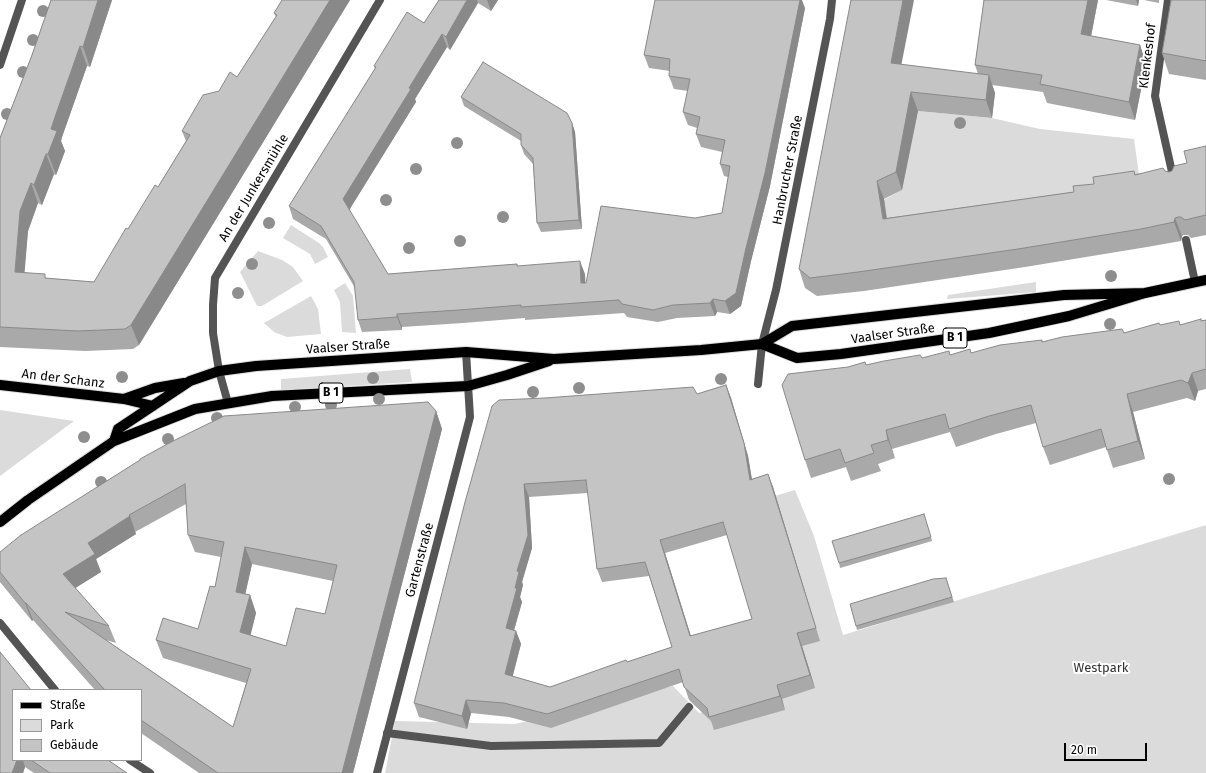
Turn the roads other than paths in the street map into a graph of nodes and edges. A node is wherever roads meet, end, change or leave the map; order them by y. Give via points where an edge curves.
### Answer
1 (22, 0) edge
2 (380, 0) edge
3 (832, 0) edge
4 (1168, 0) edge
5 (0, 65) edge
6 (1175, 185) edge
7 (1186, 240) edge
8 (1206, 280) edge
9 (1195, 282) junction
10 (1145, 293) junction
11 (762, 344) junction
12 (466, 352) junction
13 (554, 359) junction
14 (218, 371) junction
15 (190, 381) junction
16 (758, 384) dead end
17 (0, 385) edge
18 (468, 386) junction
19 (124, 399) junction
20 (228, 403) junction
21 (153, 406) junction
22 (163, 422) junction
23 (114, 441) junction
24 (0, 522) edge
25 (0, 623) edge
26 (54, 689) edge
27 (689, 707) edge
28 (387, 733) junction
29 (132, 761) edge
30 (150, 773) edge
31 (377, 773) edge

1 - 5 street
2 - 14 street, An der Junkersmühle via 215,278 213,325
3 - 11 street, Hanbrucher Straße via 776,290
4 - 6 street, Klenkeshof via 1155,96
7 - 9 street
8 - 9 main road, Vaalser Straße / B 1
9 - 10 main road, Vaalser Straße / B 1
10 - 11 main road, Vaalser Straße / B 1 via 1064,295 792,326
10 - 11 main road, Vaalser Straße / B 1 via 1069,316 989,333 849,353 797,358
11 - 13 main road, Vaalser Straße / B 1
11 - 16 street, Hanbrucher Straße
12 - 13 main road, Vaalser Straße / B 1
12 - 14 main road, Vaalser Straße / B 1 via 256,366
12 - 18 street, Gartenstraße
13 - 18 main road, Vaalser Straße / B 1
14 - 15 main road, Vaalser Straße / B 1
14 - 20 street, An der Junkersmühle
15 - 19 main road, An der Schanz / B 1 via 155,388
15 - 21 main road, Vaalser Straße / B 1
17 - 19 main road, An der Schanz / B 1
18 - 20 main road, Vaalser Straße / B 1 via 272,396
18 - 28 street, Gartenstraße via 470,417
19 - 21 main road, An der Schanz
20 - 22 main road, Vaalser Straße / B 1 via 195,409
21 - 22 main road
21 - 23 main road, Vaalser Straße / B 1 via 118,429
22 - 23 main road, Vaalser Straße / B 1
23 - 24 main road, Vaalser Straße
25 - 26 street
27 - 28 street via 659,743 491,746
28 - 31 street, Gartenstraße
29 - 30 street

